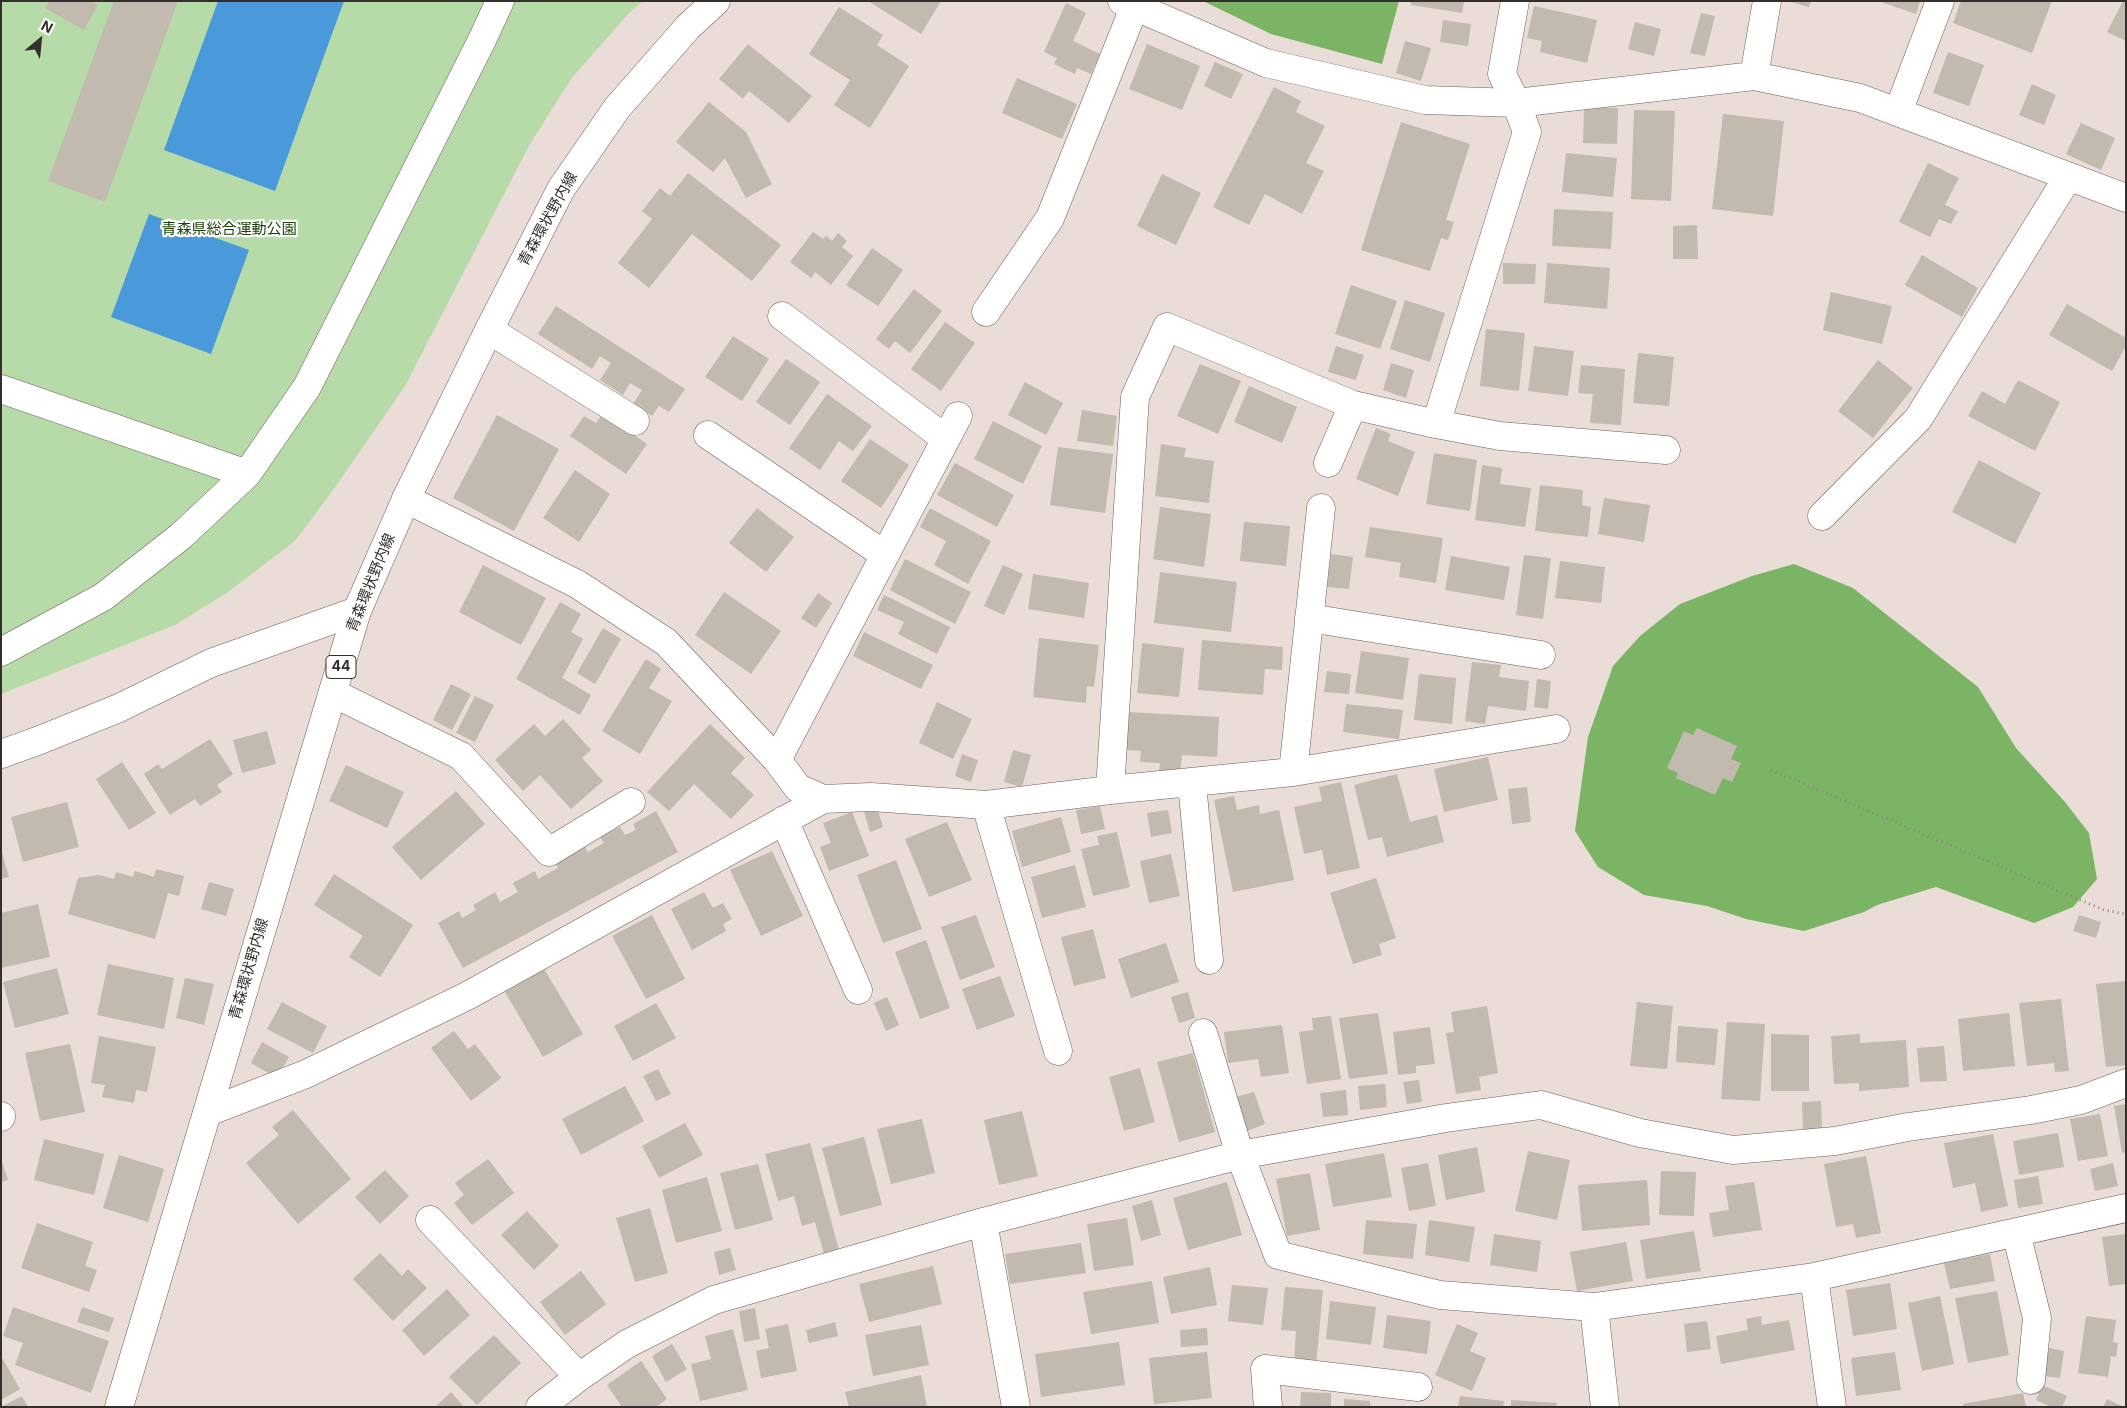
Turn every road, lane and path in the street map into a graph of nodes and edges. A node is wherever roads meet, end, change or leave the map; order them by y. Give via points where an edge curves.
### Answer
1 (500, 1) edge
2 (716, 1) edge
3 (1515, 1) edge
4 (1767, 1) edge
5 (1940, 1) edge
6 (1128, 4) edge
7 (1754, 76) junction
8 (1516, 103) junction
9 (1898, 112) junction
10 (2068, 177) junction
11 (2126, 198) edge
12 (986, 312) dead end
13 (782, 316) dead end
14 (489, 330) junction
15 (1, 389) edge
16 (1353, 406) junction
17 (635, 422) dead end
18 (1436, 424) junction
19 (708, 435) dead end
20 (1666, 450) dead end
21 (1328, 463) dead end
22 (247, 474) junction
23 (406, 499) junction
24 (1321, 508) dead end
25 (1822, 516) dead end
26 (885, 555) junction
27 (357, 611) junction
28 (1309, 618) junction
29 (1, 652) edge
30 (1541, 655) dead end
31 (333, 693) junction
32 (1556, 729) dead end
33 (1, 754) edge
34 (777, 760) junction
35 (1771, 770) dead end
36 (1292, 772) junction
37 (1192, 784) junction
38 (1110, 790) junction
39 (824, 799) junction
40 (631, 802) dead end
41 (986, 806) junction
42 (784, 820) junction
43 (2126, 914) edge
44 (1209, 960) dead end
45 (858, 990) dead end
46 (1203, 1033) dead end
47 (1058, 1051) dead end
48 (2126, 1083) edge
49 (208, 1112) junction
50 (1240, 1155) junction
51 (2126, 1208) edge
52 (430, 1220) dead end
53 (983, 1222) junction
54 (2016, 1232) junction
55 (1814, 1276) junction
56 (1594, 1308) junction
57 (579, 1377) junction
58 (2031, 1380) dead end
59 (1418, 1387) dead end
60 (119, 1407) edge
61 (540, 1407) edge
62 (1016, 1407) edge
63 (1268, 1407) edge
64 (1605, 1407) edge
65 (1832, 1407) edge

1 - 22 street via 307,387
2 - 14 street, 青森環状野内線 / 44 via 688,27 617,108 561,189
3 - 8 street via 1502,74
4 - 7 street
5 - 9 street
6 - 8 street via 1266,63 1425,100
6 - 12 street via 1050,218
7 - 8 street
7 - 9 street via 1860,98
8 - 18 street via 1526,132
9 - 10 street
10 - 11 street
10 - 25 street via 1918,419
13 - 26 street via 952,428
14 - 17 street
14 - 23 street, 青森環状野内線 / 44
15 - 22 street
16 - 18 street
16 - 21 street
16 - 38 street via 1167,327 1135,397
18 - 20 street via 1500,436
19 - 26 street
22 - 29 street via 181,536 104,597
23 - 27 street, 青森環状野内線 / 44
23 - 34 street via 577,584 666,642
24 - 28 street
26 - 34 street
27 - 31 street, 青森環状野内線 / 44
27 - 33 street via 211,663 119,708
28 - 30 street
28 - 36 street
31 - 40 street via 461,756 549,852
31 - 49 street, 青森環状野内線 / 44
32 - 36 street
34 - 39 street via 798,788
35 - 43 path via 2104,910
36 - 37 street
37 - 38 street
37 - 44 street
38 - 41 street
39 - 41 street via 871,797
39 - 42 street
41 - 47 street
42 - 45 street
42 - 49 street via 467,996 306,1074
46 - 50 street
48 - 50 street via 2081,1100 2031,1110 1835,1141 1733,1150 1640,1133 1541,1105 1446,1118
49 - 60 street, 青森環状野内線 / 44
50 - 53 street
50 - 56 street via 1278,1255 1440,1295
51 - 54 street
52 - 57 street
53 - 57 street via 714,1300 627,1344
53 - 62 street
54 - 55 street
54 - 58 street via 2037,1318
55 - 56 street
55 - 65 street
56 - 64 street
57 - 61 street
59 - 63 street via 1265,1369

